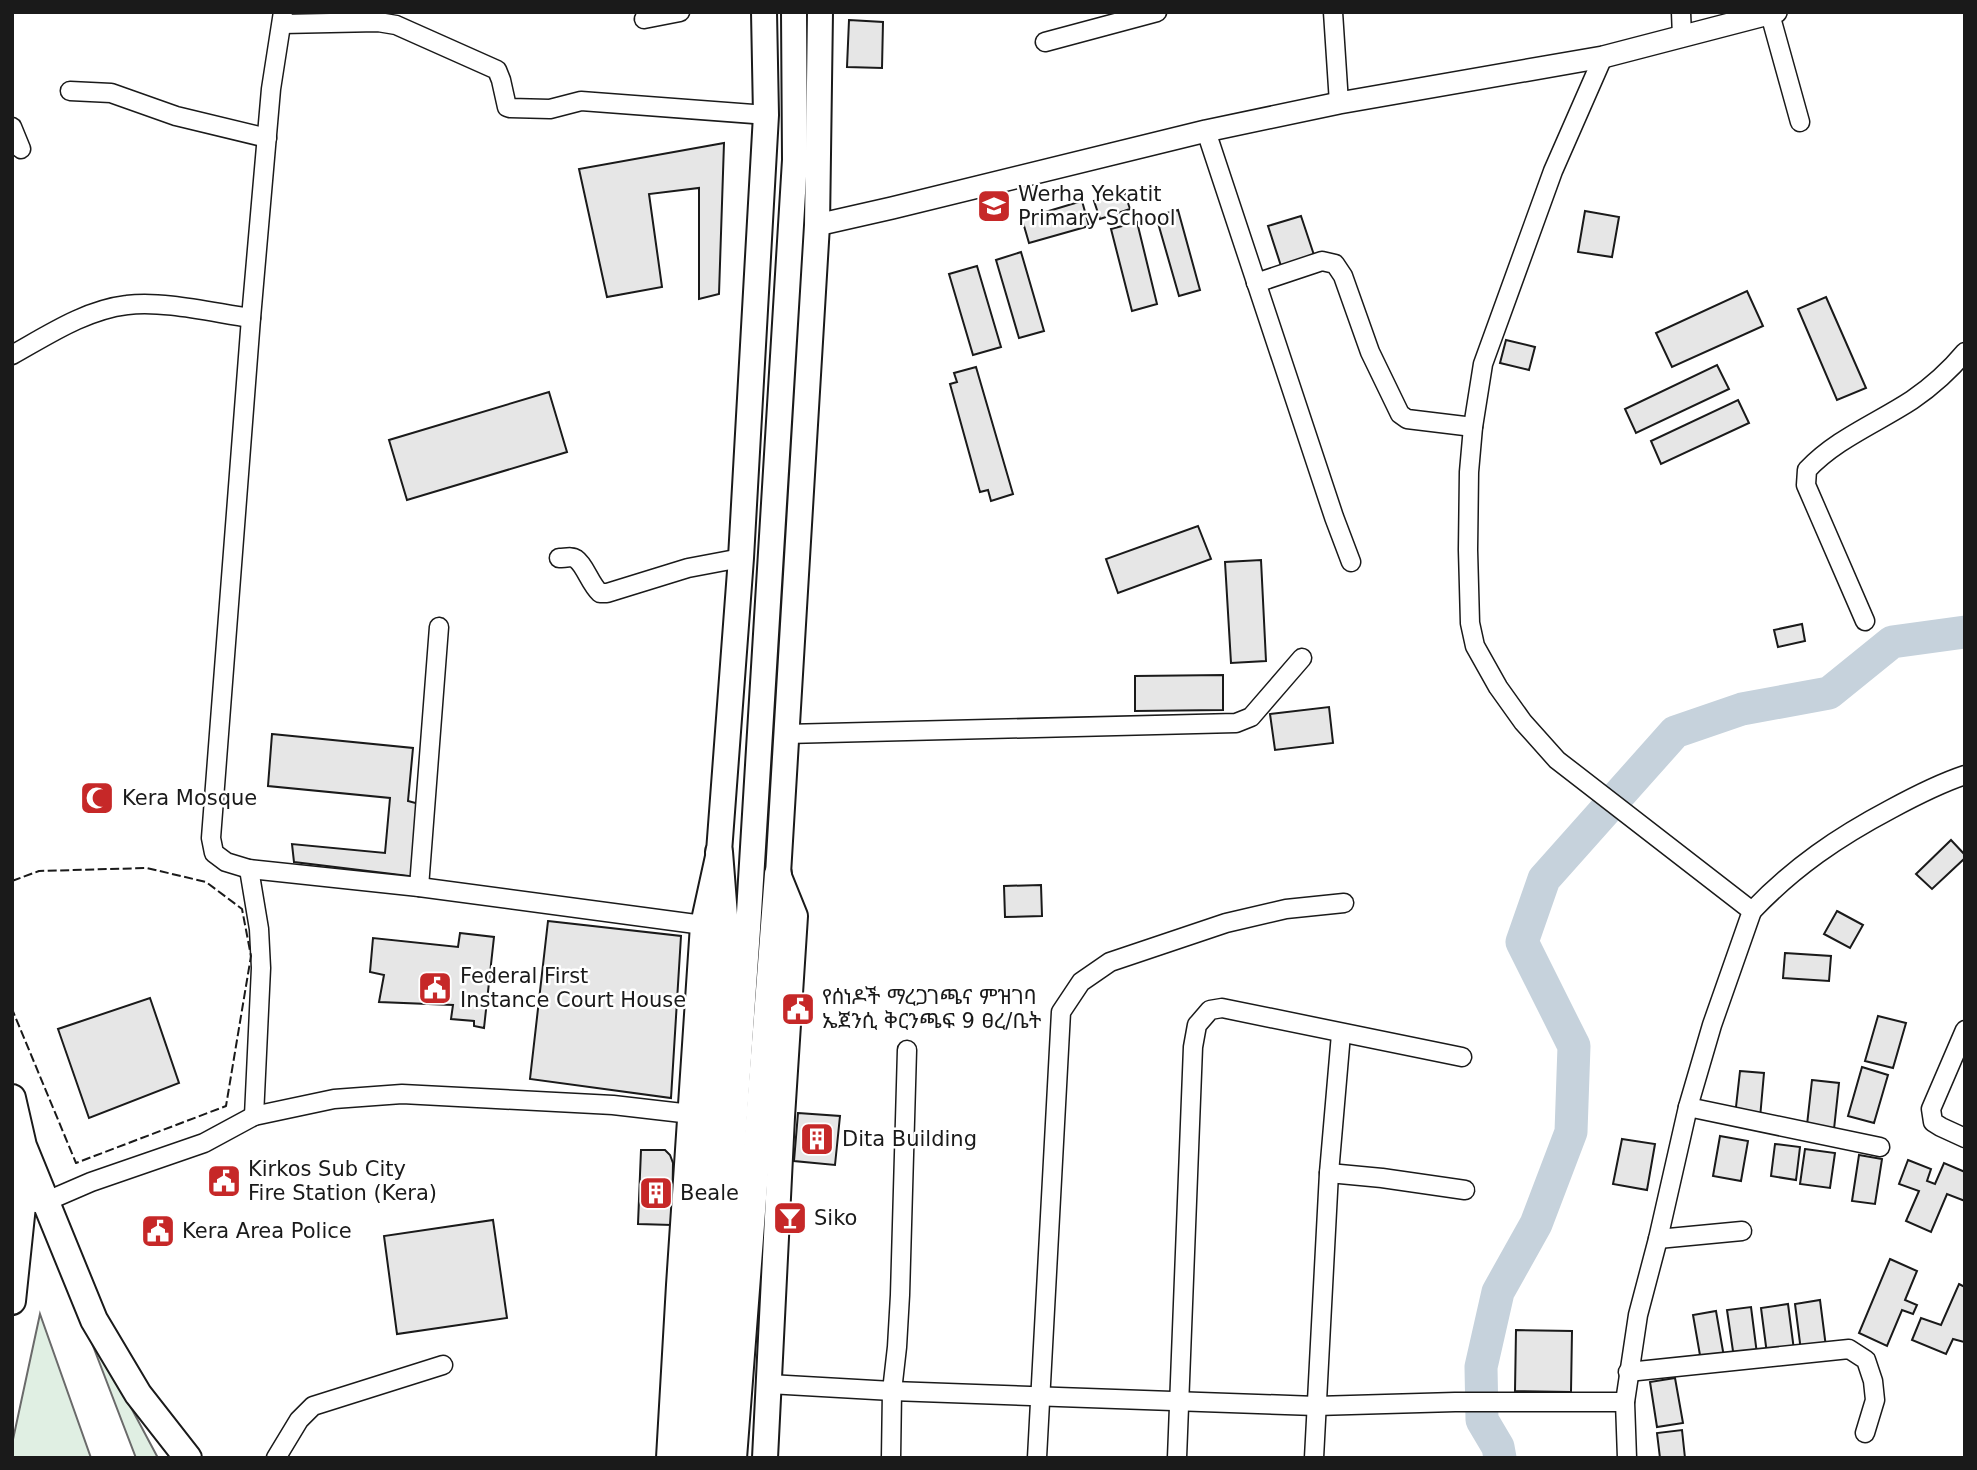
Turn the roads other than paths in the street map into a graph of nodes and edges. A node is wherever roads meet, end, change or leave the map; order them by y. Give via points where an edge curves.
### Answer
1 (681, 12) edge
2 (764, 12) edge
3 (794, 12) edge
4 (820, 12) edge
5 (1157, 12) edge
6 (1333, 12) edge
7 (1681, 12) edge
8 (1773, 13) edge
9 (283, 18) edge
10 (644, 19) dead end
11 (1682, 37) junction
12 (1045, 42) dead end
13 (1603, 57) junction
14 (70, 91) dead end
15 (1339, 103) junction
16 (766, 115) junction
17 (1800, 122) dead end
18 (12, 127) edge
19 (1206, 131) junction
20 (267, 138) junction
21 (21, 149) dead end
22 (817, 225) junction
23 (1256, 282) junction
24 (251, 318) junction
25 (1965, 352) edge
26 (12, 355) edge
27 (1473, 426) junction
28 (559, 558) dead end
29 (741, 558) junction
30 (1351, 562) dead end
31 (1865, 621) dead end
32 (439, 627) dead end
33 (1303, 658) dead end
34 (786, 734) junction
35 (1965, 775) edge
36 (719, 852) junction
37 (249, 869) junction
38 (778, 874) junction
39 (419, 887) junction
40 (1344, 903) dead end
41 (1752, 911) junction
42 (703, 925) junction
43 (1965, 1030) edge
44 (1341, 1034) junction
45 (907, 1049) dead end
46 (1462, 1057) dead end
47 (12, 1098) edge
48 (1688, 1107) junction
49 (691, 1114) junction
50 (254, 1116) junction
51 (1965, 1138) edge
52 (1880, 1147) dead end
53 (1329, 1173) junction
54 (1465, 1190) dead end
55 (27, 1204) edge
56 (1742, 1231) dead end
57 (1658, 1239) junction
58 (12, 1301) edge
59 (443, 1365) dead end
60 (1628, 1372) junction
61 (769, 1384) junction
62 (892, 1391) junction
63 (1040, 1395) junction
64 (1178, 1400) junction
65 (1625, 1402) junction
66 (1316, 1406) junction
67 (1866, 1433) dead end
68 (188, 1458) edge
69 (276, 1458) edge
70 (669, 1458) edge
71 (688, 1458) edge
72 (711, 1458) edge
73 (733, 1458) edge
74 (765, 1458) edge
75 (891, 1458) edge
76 (1037, 1458) edge
77 (1177, 1458) edge
78 (1314, 1458) edge
79 (1627, 1458) edge

1 - 10 street
2 - 16 main road
3 - 72 main road via 793,187
4 - 22 main road
5 - 12 street
6 - 15 street
7 - 11 street
8 - 11 street
8 - 17 street
9 - 16 street via 396,25 497,70 510,108 550,109 581,101
9 - 20 street
11 - 13 street
13 - 15 street
13 - 27 street via 1553,171 1483,364
14 - 20 street via 111,93 176,116
15 - 19 street
16 - 29 main road
18 - 21 street
19 - 22 street
19 - 23 street
20 - 24 street
22 - 34 main road
23 - 27 street via 1322,261 1335,264 1400,415
23 - 30 street
24 - 26 street via 155,304 126,305 70,323
24 - 37 street via 211,838 214,853
25 - 31 street via 1914,398 1819,457 1807,470 1806,485
27 - 41 street via 1470,623 1475,646 1498,687 1557,760
28 - 29 street via 574,557 593,587 607,593 688,568
29 - 36 main road
32 - 39 street
33 - 34 street via 1251,717 1236,723
34 - 38 main road
35 - 41 street via 1937,784 1808,859
36 - 42 main road
36 - 71 main road via 725,928
37 - 39 street
37 - 50 street via 261,968
38 - 61 main road via 795,916
38 - 73 main road
39 - 42 street
40 - 63 street via 1226,922 1110,962 1081,982 1061,1012
41 - 48 street
42 - 49 main road
43 - 51 street via 1931,1110 1933,1122
44 - 46 street
44 - 53 street
44 - 64 street via 1222,1009 1210,1010 1197,1025
45 - 62 street via 900,1296
47 - 55 main road via 23,1146
48 - 52 street
48 - 57 street
49 - 50 street via 613,1105 402,1094 334,1099
49 - 70 main road
50 - 55 street via 204,1143
53 - 54 street
53 - 66 street
55 - 58 main road
55 - 68 main road via 138,1394
56 - 57 street
57 - 60 street
59 - 69 street via 313,1406
60 - 65 street
60 - 67 street via 1849,1349 1866,1360 1873,1381 1875,1400
61 - 62 street
61 - 74 main road
62 - 63 street
62 - 75 street
63 - 64 street
63 - 76 street
64 - 66 street
64 - 77 street
65 - 66 street
65 - 79 street
66 - 78 street

